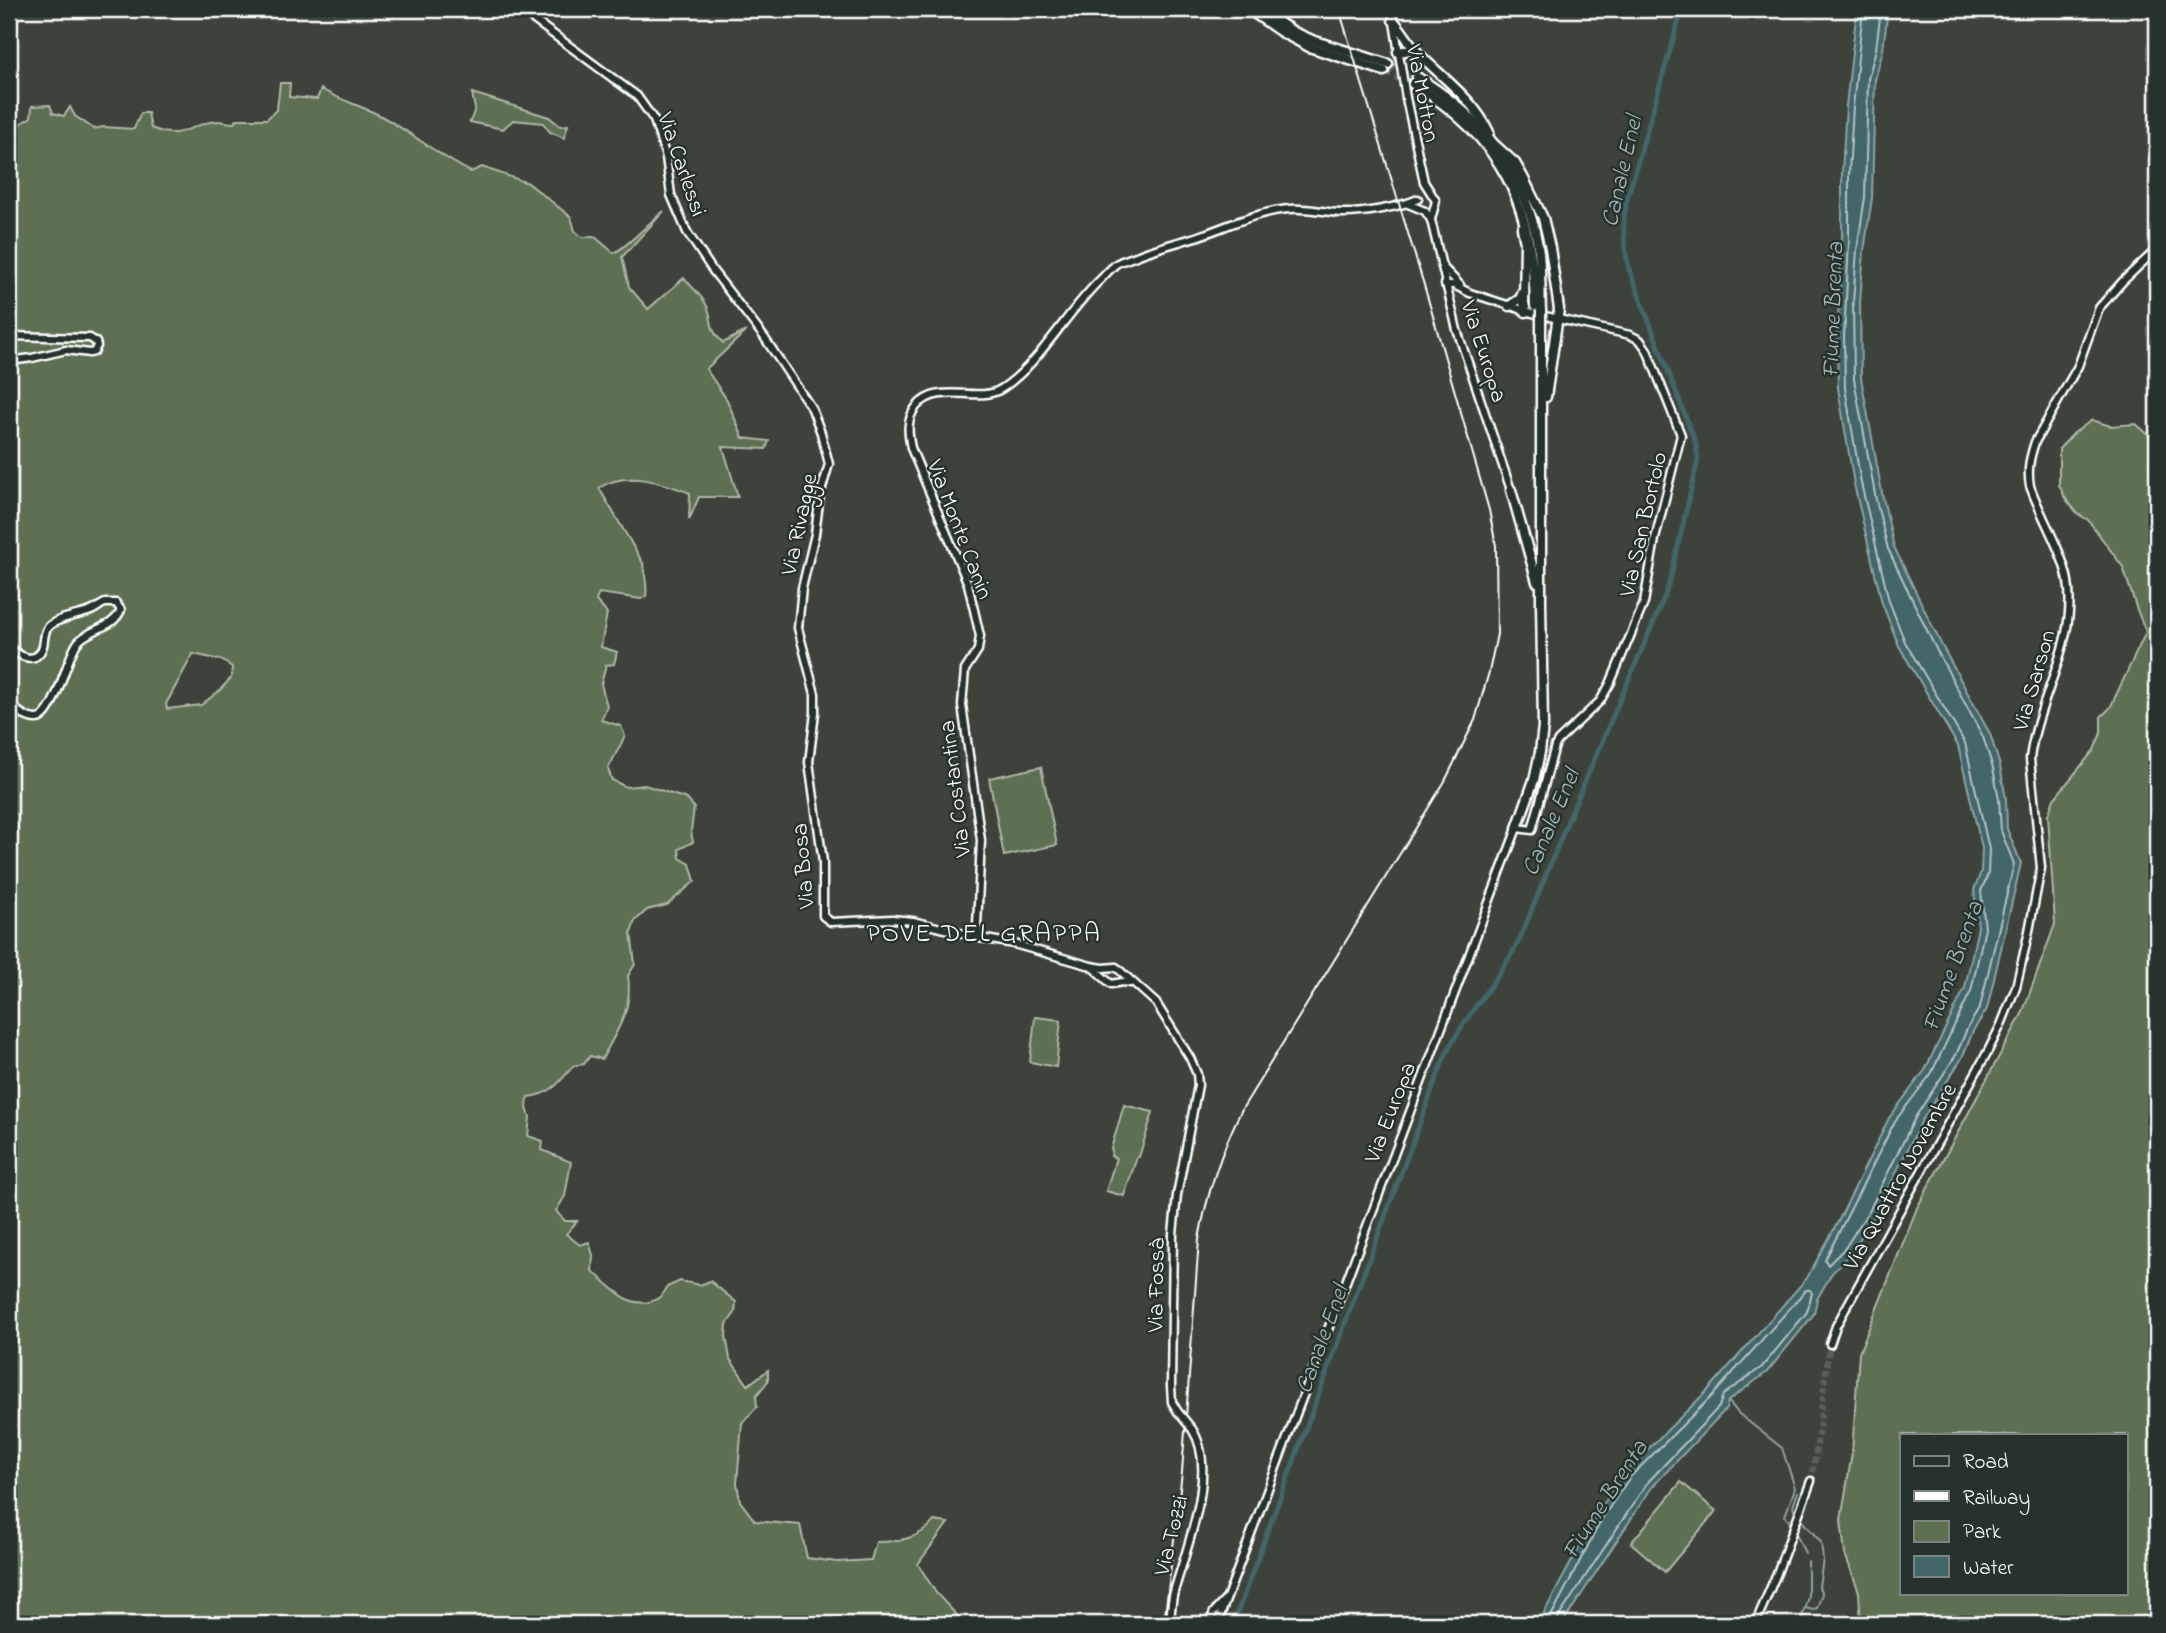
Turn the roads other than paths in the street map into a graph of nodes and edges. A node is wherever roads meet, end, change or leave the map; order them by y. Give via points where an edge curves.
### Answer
1 (519, 9) edge
2 (1248, 9) edge
3 (1259, 9) edge
4 (1392, 9) edge
5 (1393, 20) junction
6 (1398, 52) junction
7 (1420, 55) junction
8 (1494, 143) junction
9 (1424, 183) junction
10 (1430, 194) junction
11 (1420, 197) junction
12 (1408, 204) junction
13 (1435, 208) junction
14 (1423, 210) junction
15 (1522, 211) junction
16 (1431, 220) junction
17 (2157, 249) edge
18 (1440, 264) junction
19 (1445, 287) junction
20 (1523, 292) junction
21 (1470, 293) junction
22 (1509, 306) junction
23 (1536, 314) junction
24 (1559, 319) junction
25 (9, 337) edge
26 (9, 361) edge
27 (804, 397) joint
28 (1541, 417) junction
29 (1511, 490) joint
30 (1541, 552) junction
31 (1541, 602) junction
32 (9, 646) edge
33 (969, 662) joint
34 (9, 704) edge
35 (814, 806) joint
36 (1517, 828) junction
37 (977, 912) junction
38 (965, 934) junction
39 (980, 938) junction
40 (1091, 966) junction
41 (1108, 968) junction
42 (1122, 972) junction
43 (1105, 978) junction
44 (1119, 982) junction
45 (1134, 985) junction
46 (2001, 1025) joint
47 (1830, 1344) tunnel mouth
48 (1202, 1453) joint
49 (1811, 1481) tunnel mouth
50 (1227, 1599) junction
51 (1170, 1624) edge
52 (1209, 1624) edge
53 (1217, 1624) edge
54 (1755, 1624) edge

1 - 27 main road, Via Carlessi via 637,96 654,120 666,157 671,195 687,232
2 - 3 highway via 1308,47 1386,68 1294,32
4 - 5 main road, Via Motton
5 - 6 main road, Via Motton
5 - 7 highway
6 - 7 highway via 1411,50
6 - 9 main road, Via Motton
7 - 8 highway via 1459,90 1480,115
8 - 15 highway via 1453,101 1415,81 1478,136 1500,166
8 - 23 highway via 1531,216 1539,255
8 - 24 highway via 1515,163 1542,218
9 - 10 main road, Via Motton
9 - 11 main road, Via Motton
10 - 11 main road
10 - 13 main road via 1436,198
11 - 12 main road
11 - 14 main road, Via Europa
12 - 14 main road
12 - 33 main road, Via Monte Canin via 1344,213 1301,208 1270,212 1116,264 1012,382 991,393 950,393 918,405 908,425 911,448 968,584 980,636 978,650
13 - 14 main road
13 - 16 main road, Via Europa
14 - 16 main road, Via Europa
15 - 20 highway
15 - 23 highway via 1532,252
16 - 18 main road, Via Europa
17 - 46 main road, Via Sarson via 2109,295 2093,319 2078,366 2035,442 2028,472 2067,580 2069,615 2032,741 2030,764 2041,868 2022,967
18 - 19 main road, Via Europa
18 - 21 main road
19 - 21 main road, Via San Bortolo
19 - 29 main road, Via Europa
20 - 22 highway
20 - 23 highway
21 - 22 main road, Via San Bortolo
22 - 23 main road, Via San Bortolo
23 - 24 main road, Via San Bortolo
23 - 28 highway
23 - 30 highway
24 - 28 highway
24 - 36 main road, Via San Bortolo via 1640,340 1681,435 1644,603 1600,701 1555,746 1532,830
25 - 26 main road via 90,338 97,346 90,353 66,350
27 - 35 main road, Via Rivagge via 817,421 829,464 798,628 816,712 809,762
28 - 30 highway
29 - 31 highway
30 - 31 highway
31 - 36 highway, Via Europa via 1542,743
32 - 34 main road via 26,659 33,658 39,654 50,625 106,603 116,603 121,610 108,625 75,645 43,717 25,716
33 - 37 main road, Via Costantina via 961,705 981,840
35 - 38 main road, Via Bosa via 823,862 823,916 828,922 897,919
36 - 50 main road, Via Europa
37 - 38 main road, Via Costantina
37 - 39 main road, Via Costantina
38 - 39 main road
39 - 40 main road
40 - 41 main road
40 - 43 main road
41 - 42 main road
41 - 43 main road
42 - 44 main road
42 - 45 main road, Via Fossà
43 - 44 main road via 1111,984
44 - 45 main road
45 - 48 main road, Via Fossà, bridge via 1156,1003 1197,1074 1172,1234 1171,1385 1172,1402 1197,1437
46 - 47 main road, Via Quattro Novembre
48 - 51 main road, Via Tozzi via 1194,1526 1174,1592
49 - 54 main road
50 - 52 main road
50 - 53 main road, Via Europa

